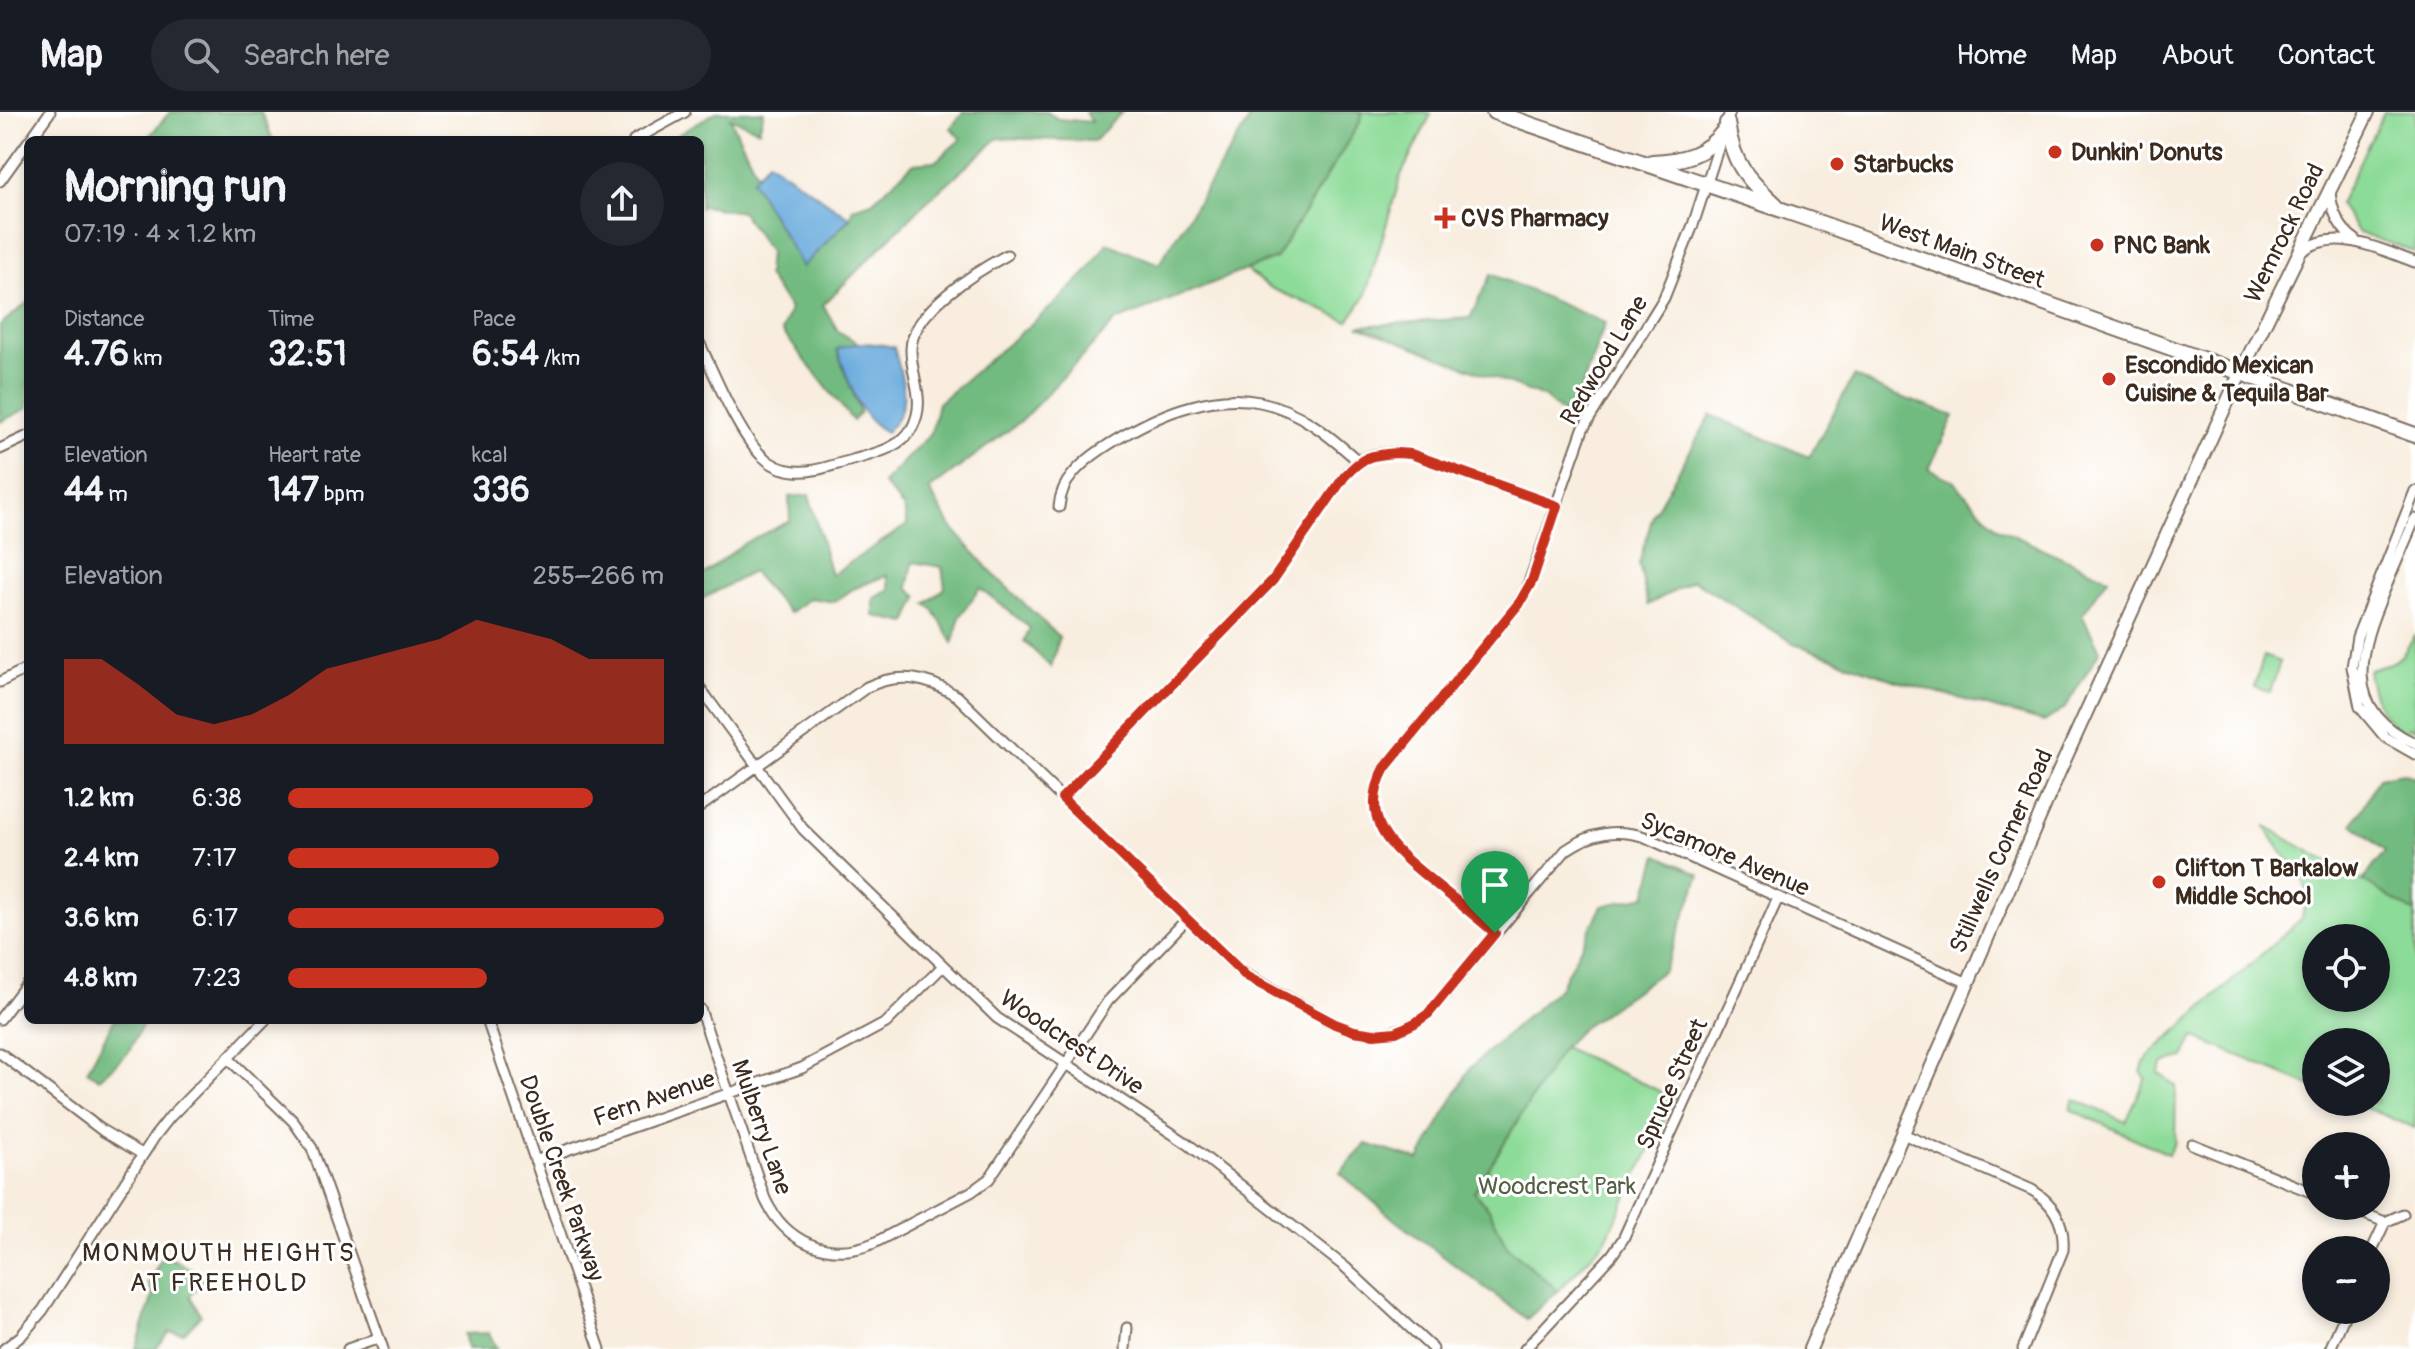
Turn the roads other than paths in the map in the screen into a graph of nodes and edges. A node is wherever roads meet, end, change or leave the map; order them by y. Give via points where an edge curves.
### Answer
1 (50, 112) edge
2 (685, 112) edge
3 (1494, 112) edge
4 (2368, 112) edge
5 (1727, 122) edge
6 (33, 136) edge
7 (641, 136) edge
8 (24, 148) edge
9 (1644, 162) junction
10 (0, 181) edge
11 (1707, 183) junction
12 (2330, 191) junction
13 (1782, 210) junction
14 (2359, 242) junction
15 (1007, 255) dead end
16 (2296, 255) junction
17 (2415, 262) edge
18 (704, 352) edge
19 (2240, 374) junction
20 (2415, 435) edge
21 (24, 438) edge
22 (0, 449) edge
23 (1358, 461) junction
24 (2415, 491) edge
25 (1557, 506) junction
26 (1059, 507) dead end
27 (2415, 519) edge
28 (24, 670) edge
29 (0, 682) edge
30 (704, 693) edge
31 (2415, 743) edge
32 (2415, 754) edge
33 (757, 766) junction
34 (1062, 798) junction
35 (704, 804) edge
36 (1778, 898) junction
37 (1186, 920) junction
38 (1495, 933) junction
39 (943, 966) junction
40 (1968, 983) junction
41 (24, 987) edge
42 (0, 1019) edge
43 (704, 1021) edge
44 (261, 1024) edge
45 (488, 1024) edge
46 (0, 1053) edge
47 (228, 1058) junction
48 (1066, 1064) junction
49 (729, 1094) junction
50 (1903, 1134) junction
51 (2192, 1144) dead end
52 (142, 1154) junction
53 (535, 1161) junction
54 (2302, 1188) edge
55 (2403, 1214) dead end
56 (2380, 1220) edge
57 (2385, 1222) junction
58 (2378, 1236) edge
59 (2341, 1324) edge
60 (1127, 1328) dead end
61 (379, 1338) junction
62 (4, 1349) edge
63 (348, 1349) edge
64 (383, 1349) edge
65 (600, 1349) edge
66 (1125, 1349) edge
67 (1433, 1349) edge
68 (1525, 1349) edge
69 (1810, 1349) edge
70 (2023, 1349) edge
71 (2330, 1349) edge

1 - 6 street
2 - 7 street
3 - 9 main road, West Main Street
4 - 12 street, Wemrock Road
5 - 9 main road via 1711,146 1686,158
5 - 11 street, Redwood Lane
5 - 13 main road via 1747,179
8 - 10 street
9 - 11 main road, West Main Street
11 - 13 main road, West Main Street
11 - 25 street, Redwood Lane via 1664,298 1583,429
12 - 14 street via 2341,226
12 - 16 street, Wemrock Road
13 - 19 main road, West Main Street
14 - 16 street via 2329,240
14 - 17 street
15 - 18 street via 966,278 919,325 911,350 918,412 900,442 878,453 806,471 773,464 740,423
16 - 19 street, Wemrock Road
19 - 20 main road, West Main Street
19 - 40 street, Stillwells Corner Road
21 - 22 street
23 - 25 street via 1411,454
23 - 26 street via 1292,413 1253,401 1212,401 1172,412 1101,451 1071,475
23 - 34 street via 1273,580
24 - 32 street via 2357,637 2352,667 2360,707 2385,737
25 - 38 street, Redwood Lane via 1520,602 1385,768 1375,795 1377,818 1390,845
27 - 31 street via 2370,623 2362,659 2370,705 2386,726
28 - 29 street
30 - 33 street, Woodcrest Drive
33 - 34 street, Sycamore Avenue via 867,687 914,678 957,696
33 - 35 street, Sycamore Avenue
33 - 39 street, Woodcrest Drive via 803,829
34 - 37 street, Sycamore Avenue
36 - 38 street, Sycamore Avenue via 1645,837 1612,832 1566,850
36 - 40 street, Sycamore Avenue
36 - 68 street, Spruce Street via 1623,1239
37 - 38 street, Sycamore Avenue via 1247,977 1339,1026 1367,1034 1396,1032 1428,1014
37 - 48 street, Mulberry Lane via 1108,1001
39 - 48 street, Woodcrest Drive via 997,1018
39 - 49 street, Fern Avenue via 878,1028 802,1068
40 - 50 street, Stillwells Corner Road
41 - 42 street
43 - 49 street, Mulberry Lane
44 - 47 street
45 - 53 street, Double Creek Parkway
46 - 52 street
47 - 52 street
47 - 61 street via 293,1121 312,1148
48 - 49 street, Mulberry Lane via 989,1179 874,1243 847,1250 808,1244 774,1216
48 - 67 street, Woodcrest Drive via 1188,1144 1345,1267
49 - 53 street, Fern Avenue
50 - 69 street, Stillwells Corner Road
50 - 70 street via 2032,1190 2057,1213 2063,1250
51 - 54 street
52 - 62 street via 43,1310
53 - 65 street, Double Creek Parkway
55 - 57 street
56 - 57 street
57 - 58 street
59 - 71 street
60 - 66 street
61 - 63 street
61 - 64 street

